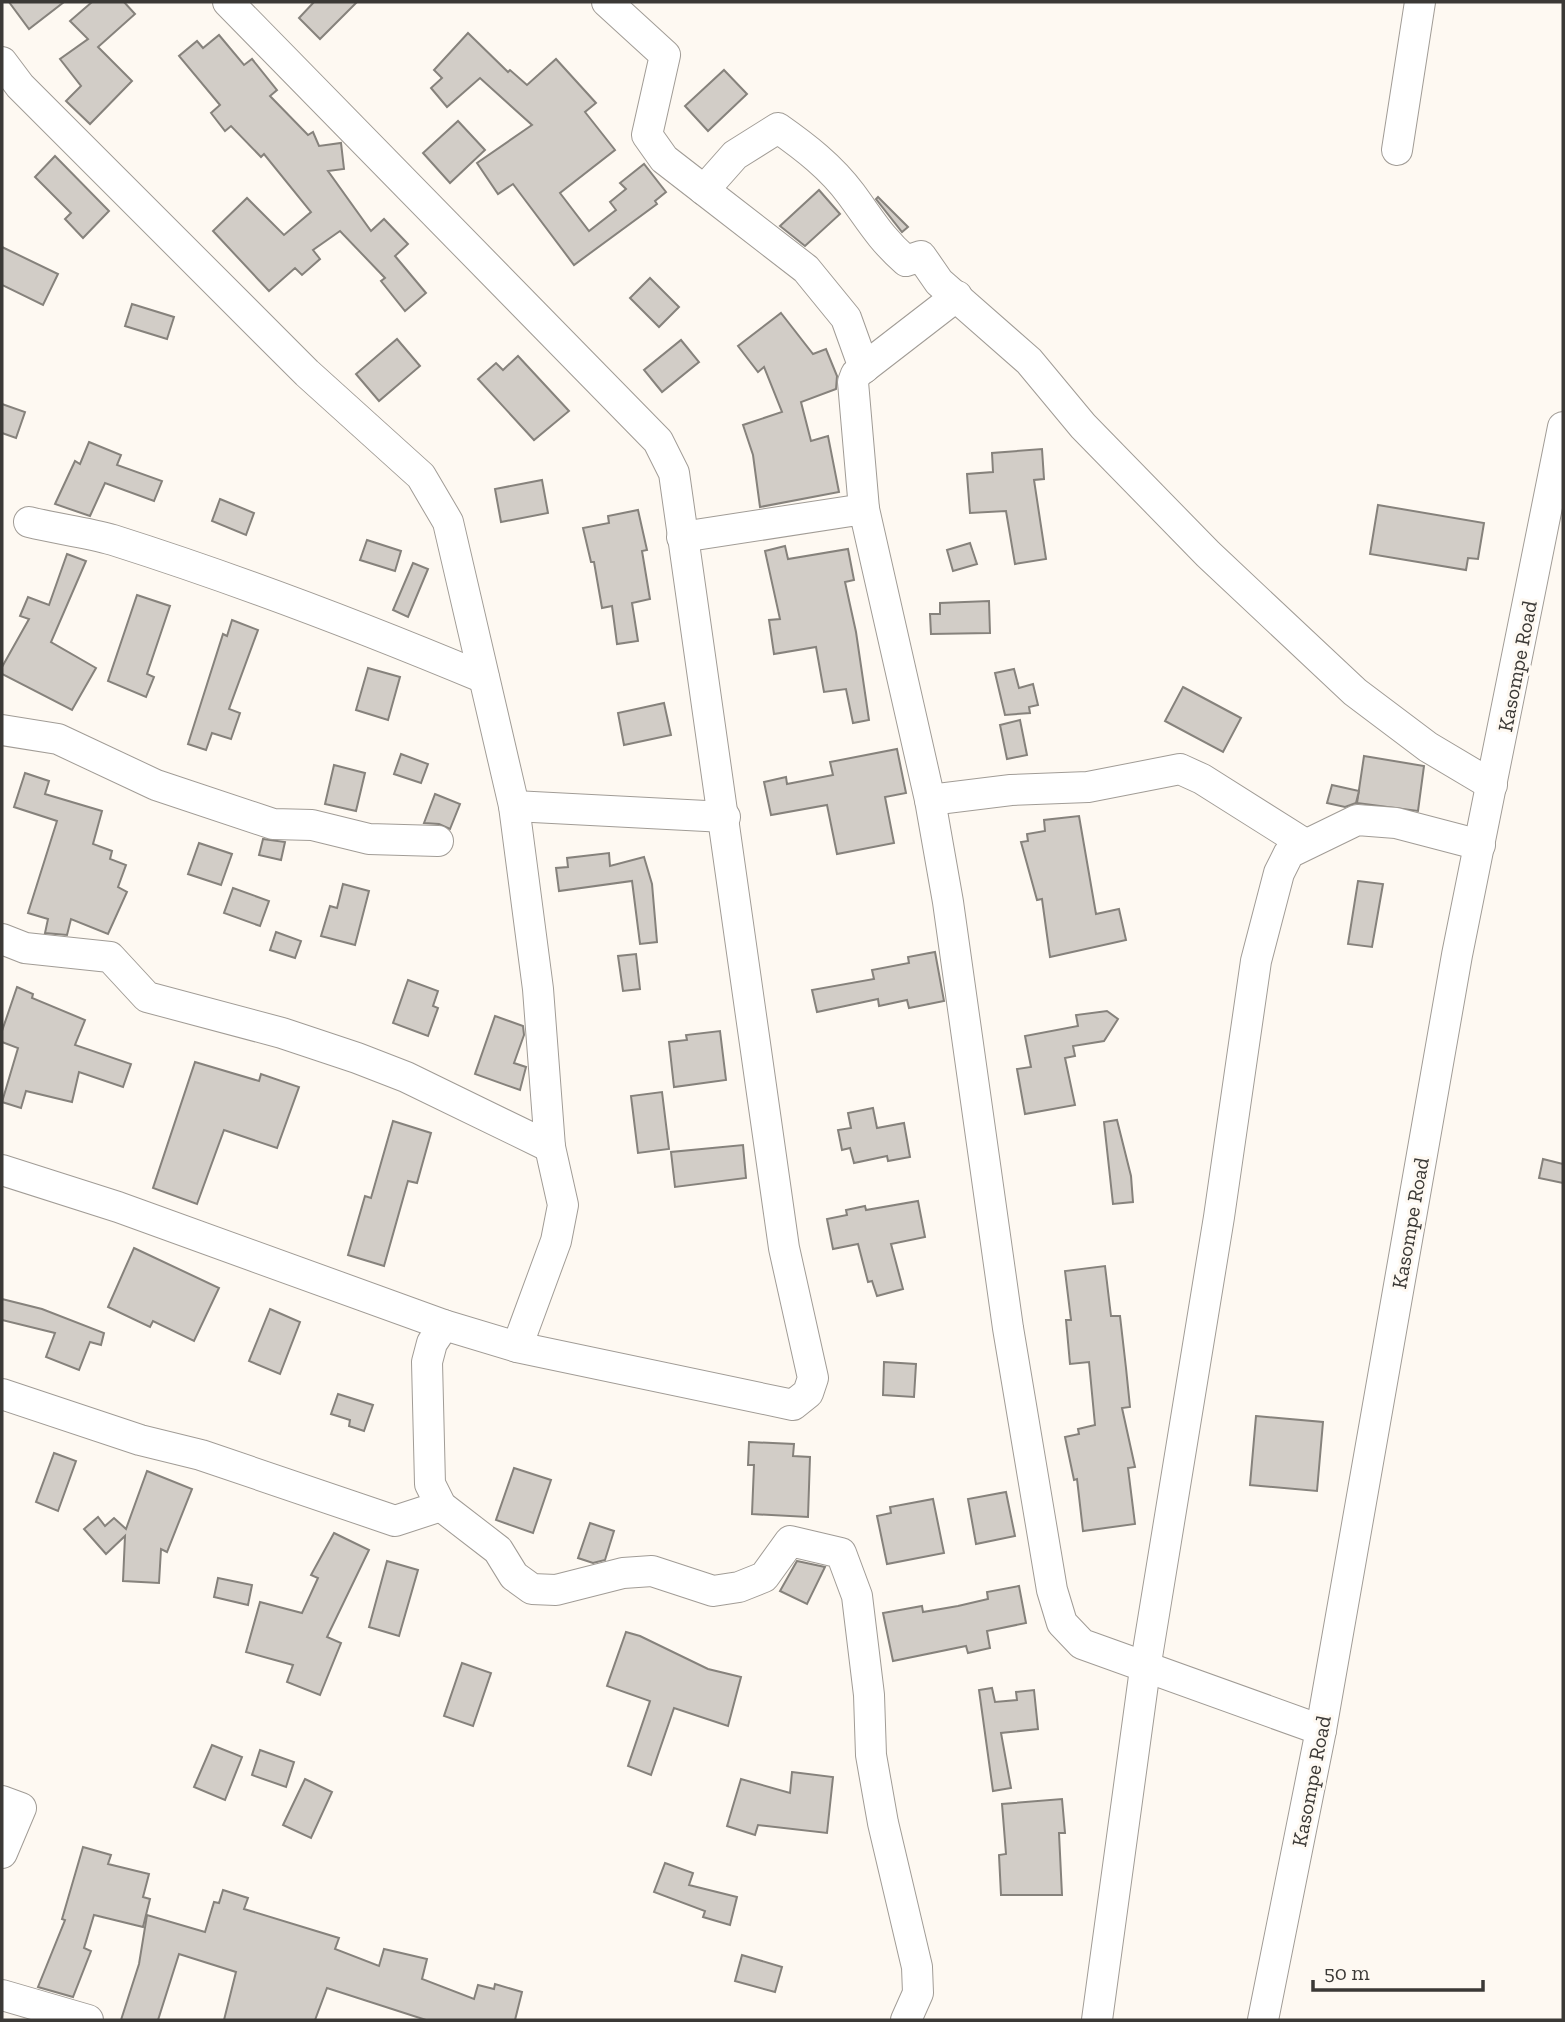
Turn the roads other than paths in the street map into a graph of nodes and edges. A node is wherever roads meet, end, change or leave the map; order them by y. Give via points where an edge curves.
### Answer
1 (228, 2) edge
2 (607, 2) edge
3 (1420, 2) edge
4 (2, 62) edge
5 (1398, 150) dead end
6 (704, 190) junction
7 (957, 296) junction
8 (864, 368) junction
9 (1563, 427) edge
10 (864, 509) junction
11 (29, 522) dead end
12 (682, 537) junction
13 (484, 678) junction
14 (2, 730) edge
15 (1492, 785) junction
16 (930, 800) junction
17 (513, 807) junction
18 (725, 817) junction
19 (438, 841) dead end
20 (1305, 844) junction
21 (1480, 845) junction
22 (2, 939) edge
23 (551, 1147) junction
24 (2, 1170) edge
25 (444, 1325) junction
26 (517, 1347) junction
27 (2, 1394) edge
28 (440, 1506) junction
29 (1144, 1669) junction
30 (1321, 1730) junction
31 (2, 1801) edge
32 (2, 1853) edge
33 (2, 1995) edge
34 (88, 2020) edge
35 (906, 2020) edge
36 (1097, 2020) edge
37 (1263, 2020) edge

1 - 12 street via 657,441 674,473
2 - 6 street via 665,55 647,135 664,159
3 - 5 street
4 - 13 street via 20,86 307,373 421,476 448,522
6 - 7 street via 735,155 778,128 814,153 850,192 882,239 906,261 921,256 939,282
6 - 8 street via 806,269 846,318
7 - 8 street
7 - 15 street via 1028,361 1083,426 1208,554 1355,692 1428,747
8 - 10 street via 853,382
9 - 15 street, Kasompe Road
10 - 12 street
10 - 16 street
11 - 13 street via 111,539 211,572
12 - 18 street
13 - 17 street
14 - 19 street via 58,739 156,785 273,824 312,825 369,839
15 - 21 street, Kasompe Road
16 - 20 street via 1088,787 1180,769
16 - 29 street via 1052,1590 1062,1623 1082,1644
17 - 18 street
17 - 23 street via 538,989
18 - 26 street via 784,1248 813,1378 808,1393 793,1405
20 - 21 street via 1357,820 1396,823
20 - 29 street via 1289,853 1279,873 1256,961
21 - 30 street, Kasompe Road
22 - 23 street via 25,948 110,957 147,997 357,1058
23 - 26 street via 563,1205 556,1241
24 - 25 street
25 - 26 street
25 - 28 street via 427,1362 427,1461 430,1484
27 - 28 street via 395,1521
28 - 35 street via 498,1550 514,1576 532,1589 556,1590 623,1573 652,1571 713,1591 764,1577 790,1541 841,1553 857,1596 871,1755 916,1967 919,1993
29 - 30 street
29 - 36 street
30 - 37 street, Kasompe Road
31 - 32 street via 21,1808
33 - 34 street

